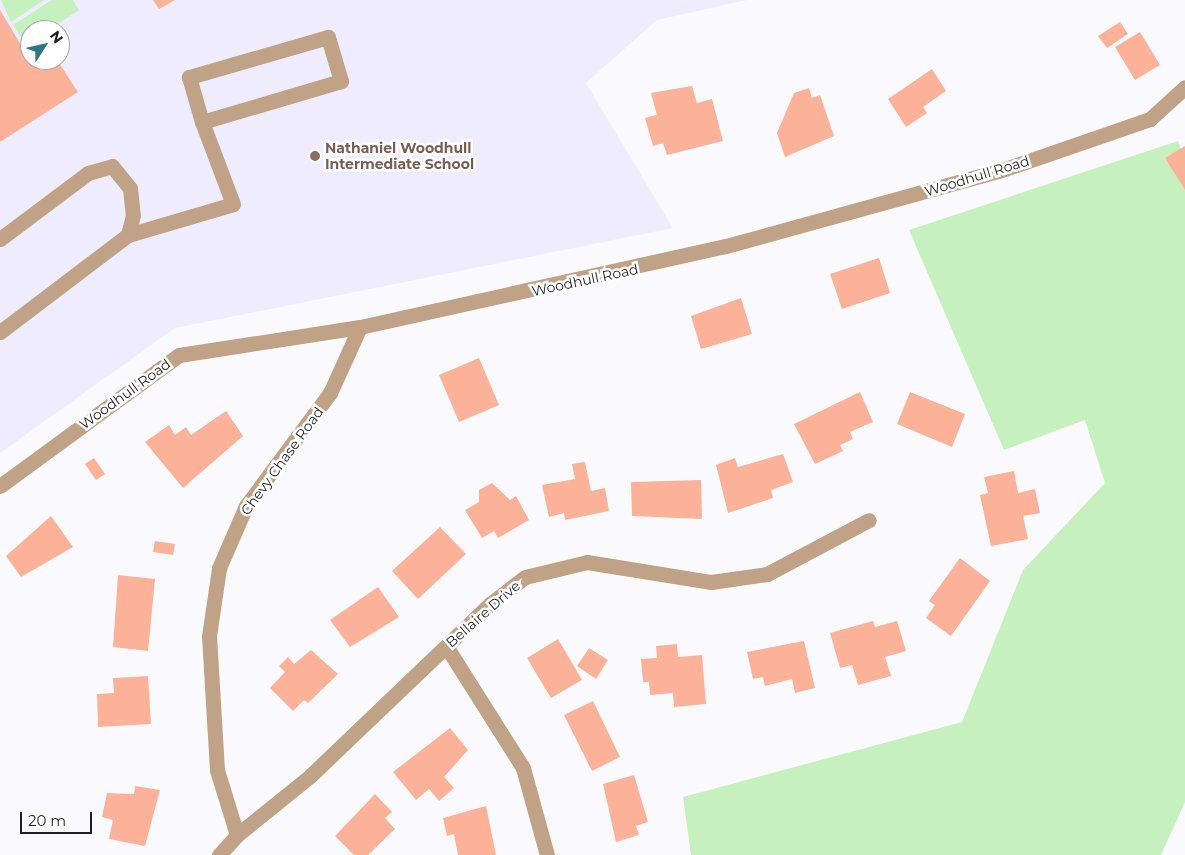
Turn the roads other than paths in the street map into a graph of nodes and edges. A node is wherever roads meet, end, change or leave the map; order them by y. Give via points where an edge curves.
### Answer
1 (1185, 87) edge
2 (202, 122) junction
3 (128, 235) junction
4 (0, 239) edge
5 (360, 327) junction
6 (0, 332) edge
7 (0, 486) edge
8 (869, 520) dead end
9 (446, 646) junction
10 (237, 834) junction
11 (219, 855) edge
12 (547, 855) edge

1 - 5 street, Woodhull Road via 1150,119 999,171 638,269
2 - 2 street via 341,81 328,36 189,77
2 - 3 street via 232,204
3 - 4 street via 133,201 126,179 112,166 88,173
3 - 6 street
5 - 7 street, Woodhull Road via 179,354
5 - 10 street, Chevy Chase Road via 330,392 246,506 219,568 209,636 217,770
8 - 9 street, Bellaire Drive via 767,574 712,582 587,562 525,577
9 - 10 street, Bellaire Drive via 310,776
9 - 12 street via 523,768
10 - 11 street, Bellaire Drive

